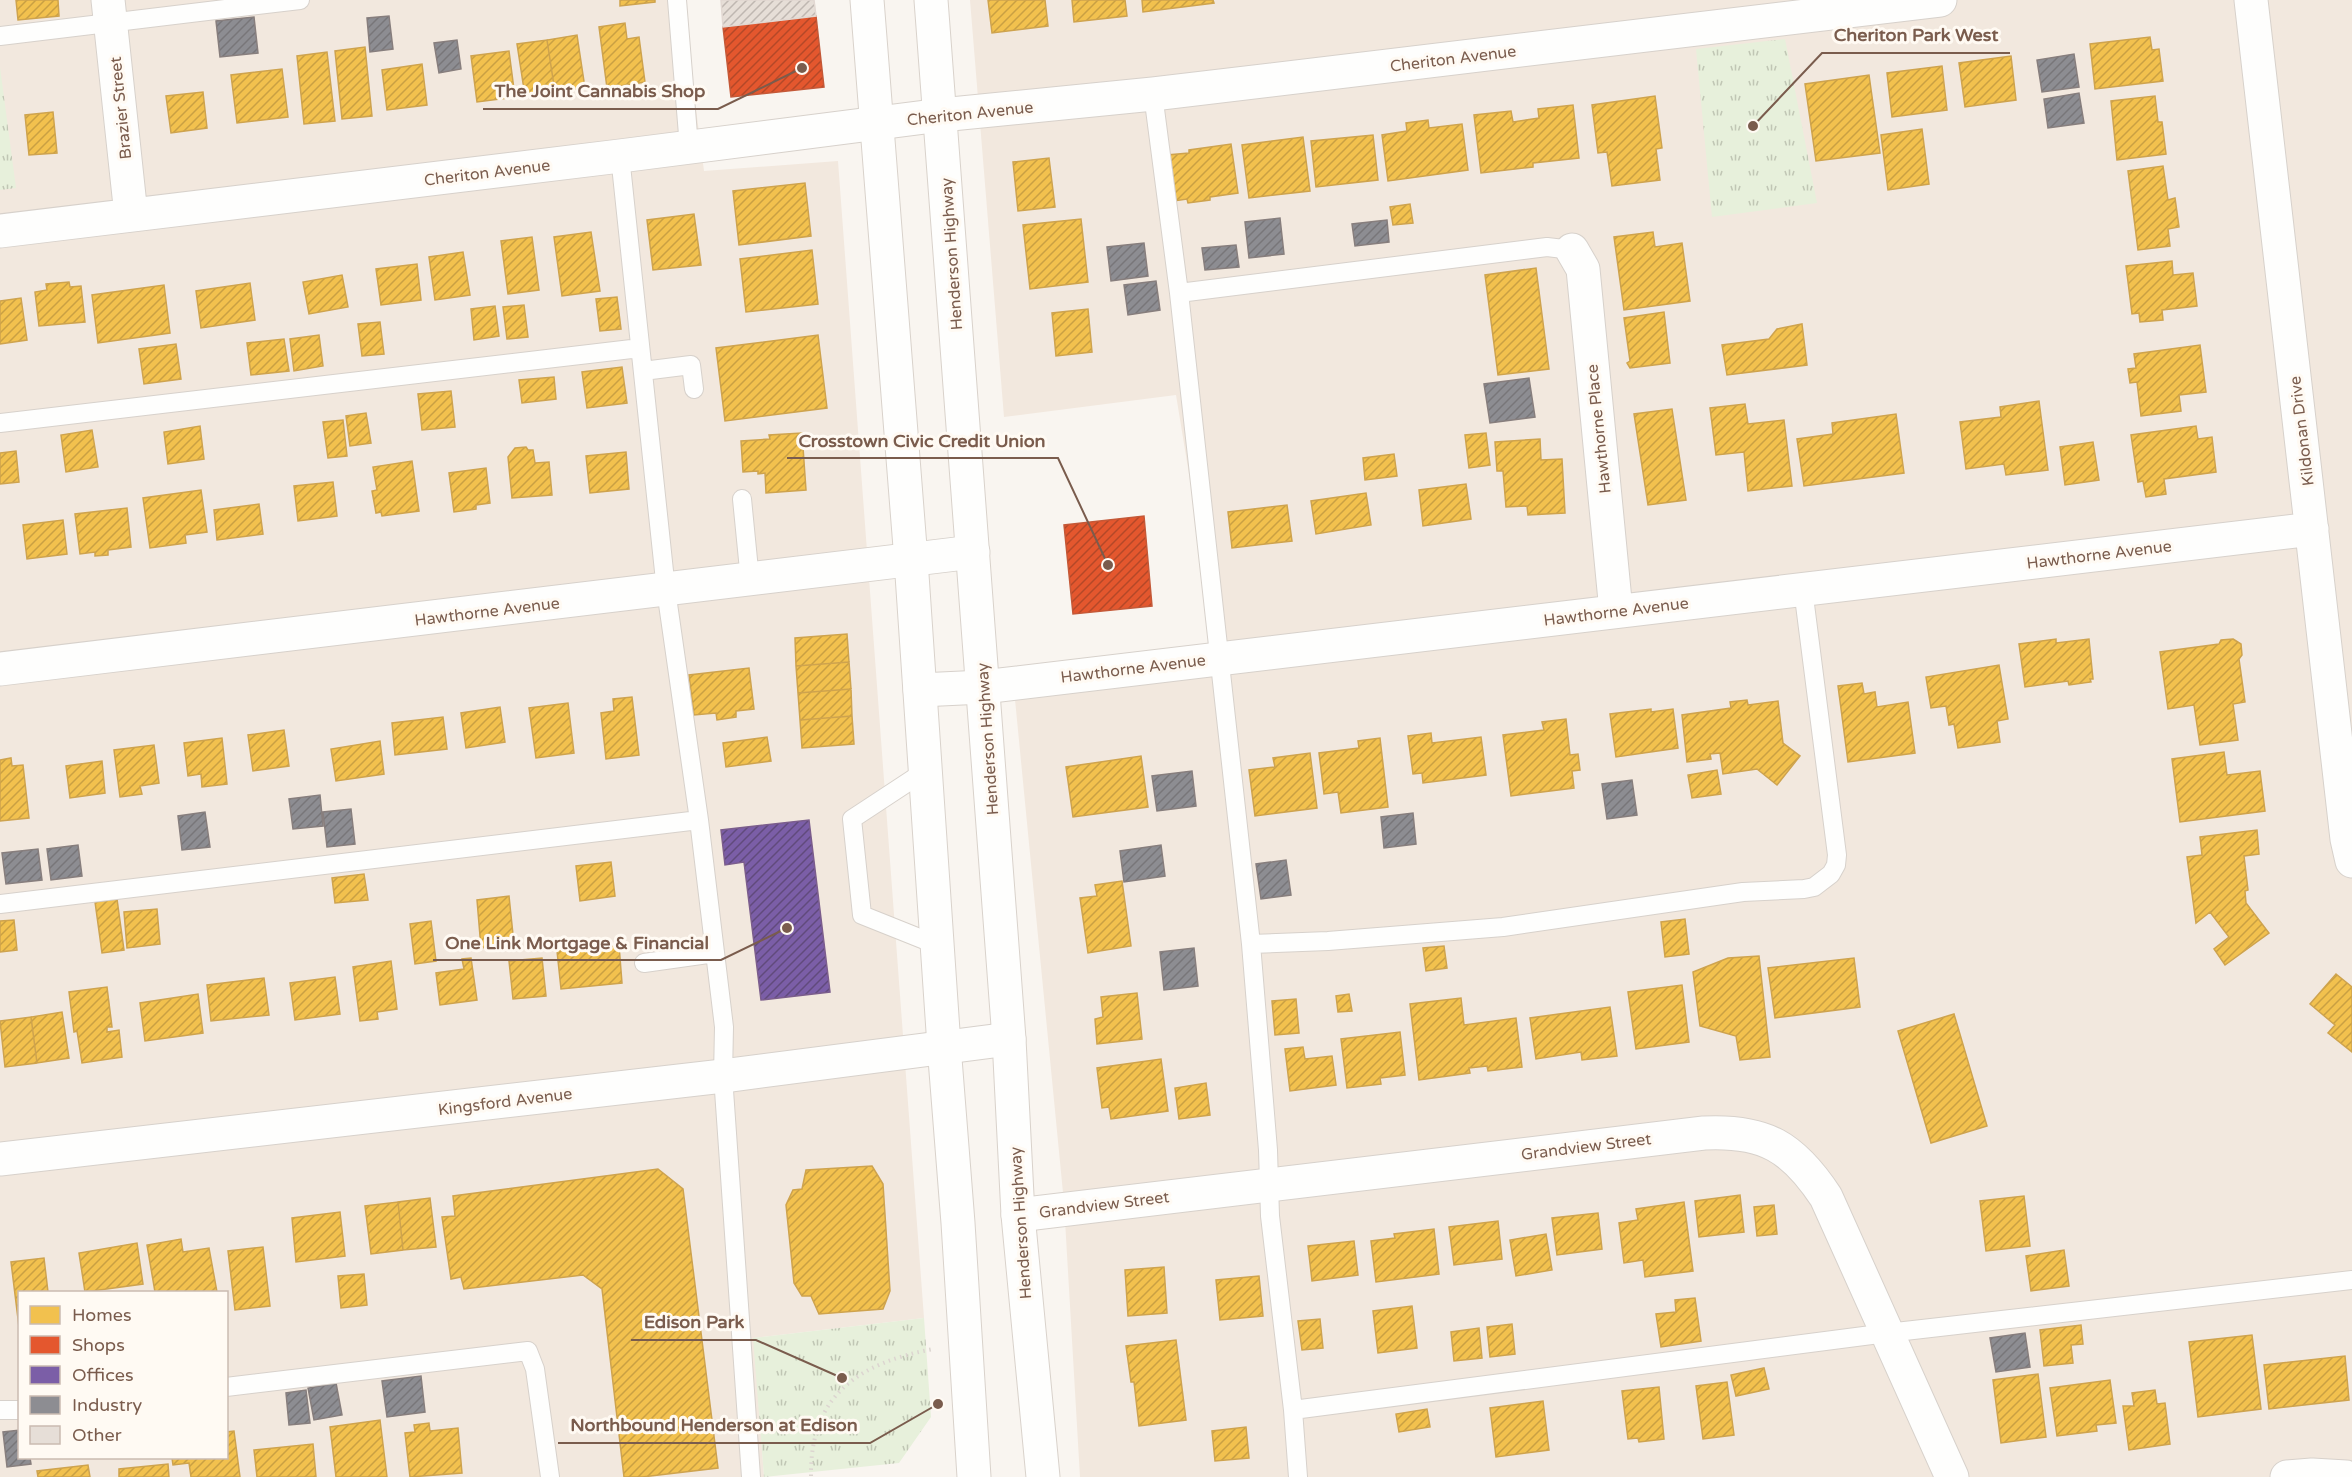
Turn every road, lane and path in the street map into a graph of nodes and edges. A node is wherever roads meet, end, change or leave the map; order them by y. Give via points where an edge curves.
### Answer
1 (300, 0) edge
2 (677, 0) edge
3 (867, 0) edge
4 (931, 0) edge
5 (1940, 0) edge
6 (2251, 0) edge
7 (109, 12) edge
8 (0, 36) edge
9 (1153, 94) junction
10 (940, 115) junction
11 (876, 124) junction
12 (688, 147) junction
13 (620, 156) junction
14 (131, 215) junction
15 (0, 231) edge
16 (1572, 250) joint
17 (1179, 292) junction
18 (640, 348) junction
19 (643, 371) junction
20 (694, 390) dead end
21 (0, 423) edge
22 (742, 499) dead end
23 (2312, 529) junction
24 (973, 552) junction
25 (911, 560) junction
26 (750, 580) junction
27 (1803, 589) junction
28 (666, 590) junction
29 (1616, 611) junction
30 (1220, 658) junction
31 (0, 669) edge
32 (983, 687) junction
33 (920, 690) junction
34 (925, 771) junction
35 (699, 819) junction
36 (2352, 861) edge
37 (0, 904) edge
38 (1251, 944) junction
39 (937, 945) junction
40 (715, 953) junction
41 (644, 963) dead end
42 (1009, 1039) junction
43 (944, 1046) junction
44 (723, 1076) junction
45 (0, 1159) edge
46 (1269, 1184) junction
47 (1018, 1215) junction
48 (2352, 1280) edge
49 (1887, 1333) junction
50 (933, 1349) dead end
51 (228, 1387) edge
52 (0, 1410) edge
53 (18, 1410) edge
54 (1293, 1410) junction
55 (811, 1476) edge
56 (550, 1477) edge
57 (751, 1477) edge
58 (974, 1477) edge
59 (1043, 1477) edge
60 (1298, 1477) edge
61 (1952, 1477) edge
62 (2287, 1477) edge
63 (2346, 1477) edge

1 - 7 lane
2 - 12 lane
3 - 11 street
4 - 10 street, Henderson Highway
5 - 9 street, Cheriton Avenue
6 - 23 street, Kildonan Drive
7 - 8 lane
7 - 14 street, Brazier Street
9 - 10 street, Cheriton Avenue
9 - 17 lane
10 - 11 street, Cheriton Avenue
10 - 24 street, Henderson Highway
11 - 12 street, Cheriton Avenue
11 - 25 street
12 - 13 street, Cheriton Avenue
13 - 14 street, Cheriton Avenue
13 - 18 lane
14 - 15 street, Cheriton Avenue
16 - 17 lane via 1547,248
16 - 29 street, Hawthorne Place via 1583,269
17 - 30 lane
18 - 19 lane
18 - 21 lane
19 - 20 lane via 691,365
19 - 28 lane
22 - 26 lane
23 - 27 street, Hawthorne Avenue
23 - 36 street, Kildonan Drive
24 - 25 street, Hawthorne Avenue
24 - 32 street, Henderson Highway
25 - 26 street, Hawthorne Avenue
25 - 33 street
26 - 28 street, Hawthorne Avenue
27 - 29 street, Hawthorne Avenue
27 - 38 lane via 1837,855 1832,874 1815,887 1743,892 1503,927
28 - 31 street, Hawthorne Avenue
28 - 35 lane
29 - 30 street, Hawthorne Avenue
30 - 32 street, Hawthorne Avenue
30 - 38 lane
32 - 33 street, Hawthorne Avenue
32 - 42 street, Henderson Highway
33 - 34 street
34 - 39 street
34 - 39 lane via 852,819 862,915
35 - 37 lane
35 - 40 lane
38 - 46 lane
39 - 43 street
40 - 41 lane
40 - 44 lane via 725,1037
42 - 43 street, Kingsford Avenue
42 - 47 street, Henderson Highway
43 - 44 street, Kingsford Avenue
43 - 58 street
44 - 45 street, Kingsford Avenue
44 - 57 lane
46 - 47 street, Grandview Street
46 - 49 street, Grandview Street via 1704,1132 1744,1134 1783,1148 1813,1178 1826,1197
46 - 54 lane
47 - 59 street, Henderson Highway
48 - 49 lane
49 - 54 lane
49 - 61 street, Grandview Street
50 - 55 path via 884,1362 841,1388 817,1432
51 - 56 lane via 528,1351 535,1369
52 - 53 lane
54 - 60 lane
62 - 63 street

